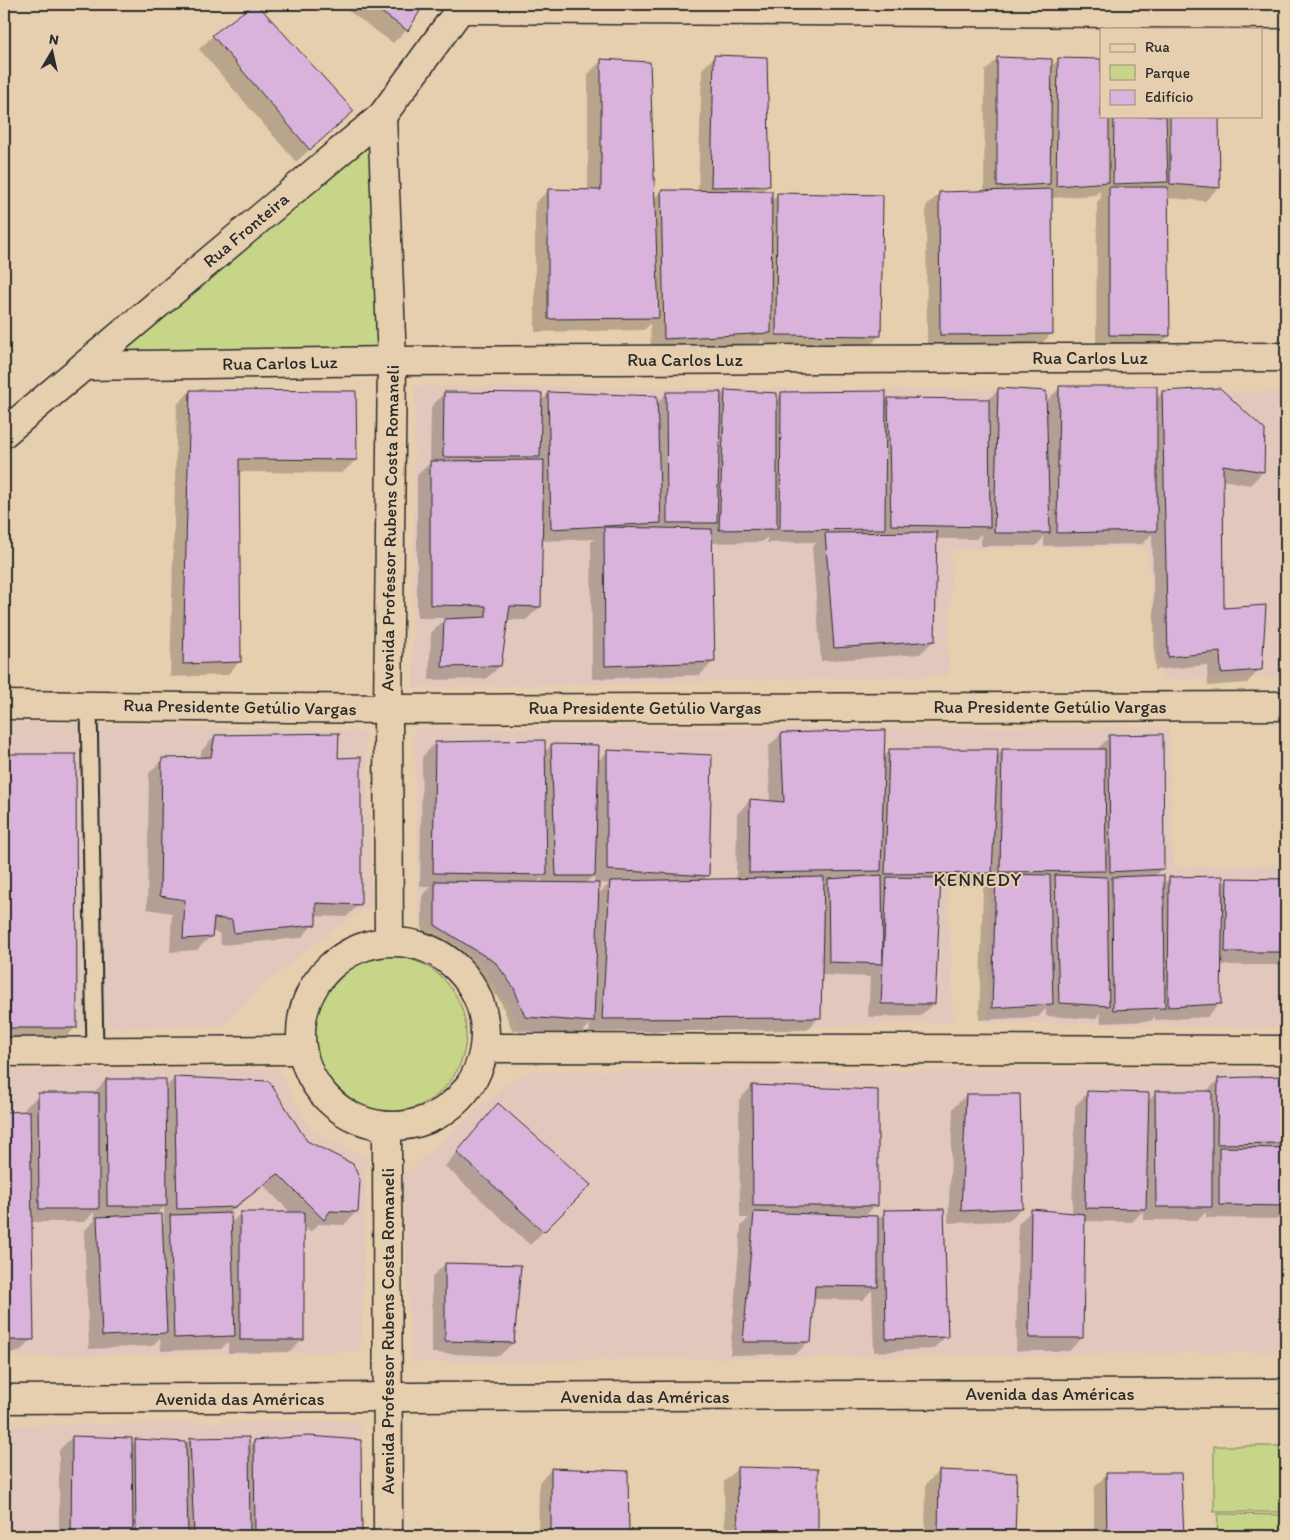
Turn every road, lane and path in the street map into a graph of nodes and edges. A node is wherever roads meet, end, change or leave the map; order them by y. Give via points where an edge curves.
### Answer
1 (462, 6) edge
2 (1286, 14) edge
3 (382, 116) junction
4 (1286, 357) edge
5 (392, 361) junction
6 (84, 366) junction
7 (4, 433) edge
8 (4, 705) edge
9 (90, 706) junction
10 (1286, 706) edge
11 (388, 708) junction
12 (389, 941) junction
13 (486, 1048) junction
14 (302, 1050) junction
15 (1286, 1050) edge
16 (4, 1052) edge
17 (95, 1052) junction
18 (387, 1126) junction
19 (1286, 1392) edge
20 (388, 1398) junction
21 (4, 1399) edge
22 (388, 1536) edge

1 - 2 street
1 - 3 street, Rua Fronteira
3 - 5 street, Avenida Professor Rubens Costa Romaneli
3 - 6 street, Rua Fronteira
4 - 5 street, Rua Carlos Luz
5 - 6 street, Rua Carlos Luz
5 - 11 street, Avenida Professor Rubens Costa Romaneli
6 - 7 street, Rua Fronteira
8 - 9 street, Rua Presidente Getúlio Vargas
9 - 11 street, Rua Presidente Getúlio Vargas
9 - 17 lane
10 - 11 street, Rua Presidente Getúlio Vargas
11 - 12 street, Avenida Professor Rubens Costa Romaneli
12 - 13 street via 417,943 442,954 463,972 478,994 486,1020
12 - 14 street via 358,948 331,964 311,989 301,1019
13 - 15 street
13 - 18 street via 478,1074 462,1097 440,1114 414,1124
14 - 17 street
14 - 18 street via 312,1079 331,1103 357,1119
16 - 17 street
18 - 20 street, Avenida Professor Rubens Costa Romaneli
19 - 20 street, Avenida das Américas
20 - 21 street, Avenida das Américas
20 - 22 street, Avenida Professor Rubens Costa Romaneli

